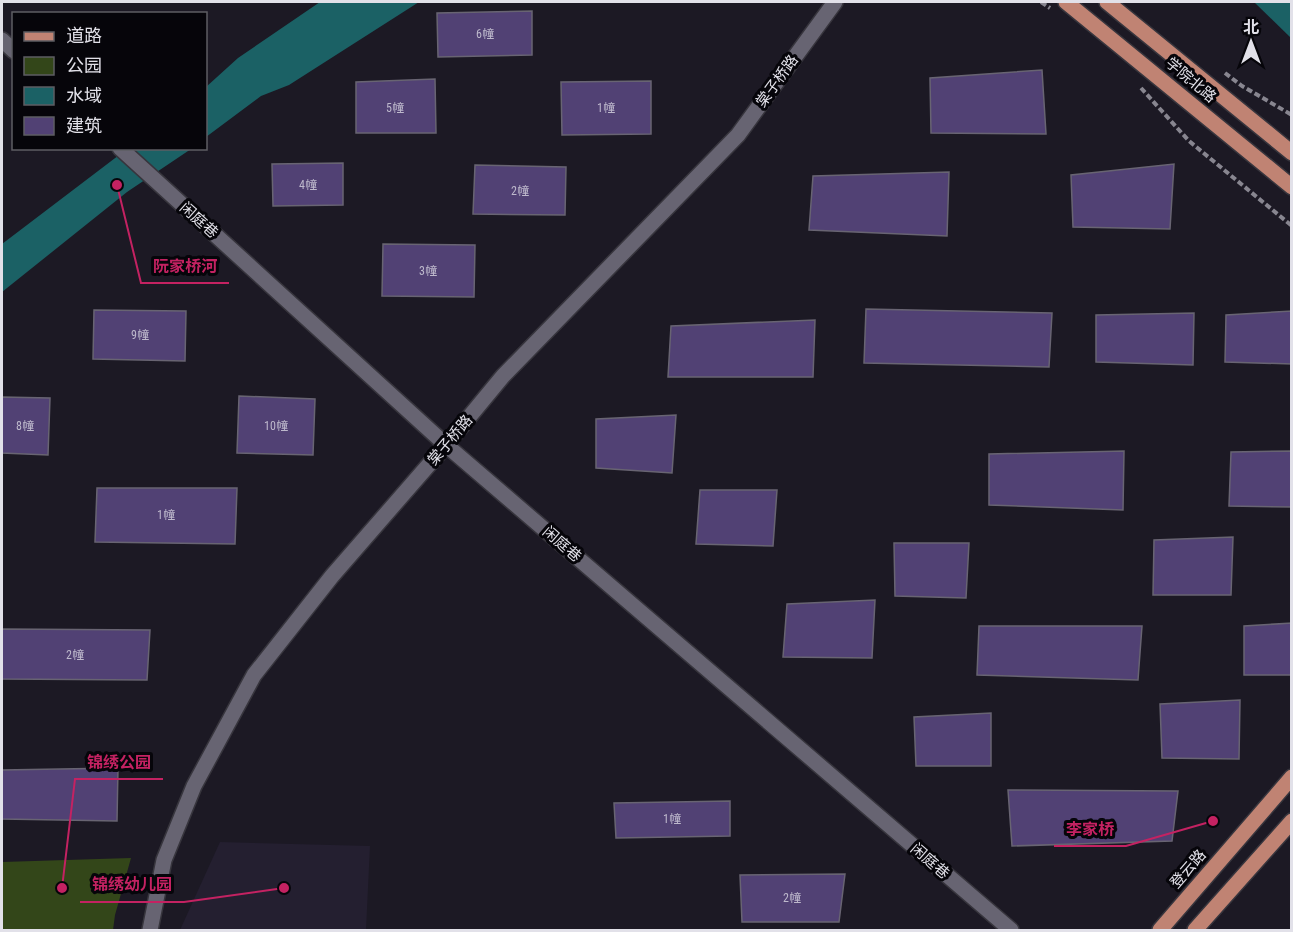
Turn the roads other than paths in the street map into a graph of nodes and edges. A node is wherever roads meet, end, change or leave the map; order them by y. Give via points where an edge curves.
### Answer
1 (835, 2) edge
2 (1066, 2) edge
3 (1107, 2) edge
4 (122, 150) edge
5 (1292, 153) edge
6 (1292, 187) edge
7 (446, 445) junction
8 (1292, 777) edge
9 (1292, 821) edge
10 (150, 930) edge
11 (1011, 930) edge
12 (1160, 930) edge
13 (1195, 930) edge

1 - 7 street, 棠子桥路 via 738,135 503,376
2 - 6 main road, 学院北路
3 - 5 main road, 学院北路
4 - 7 street, 闲庭巷
7 - 10 street, 棠子桥路 via 332,576 254,675 194,786 164,860
7 - 11 street, 闲庭巷
8 - 12 main road, 登云路
9 - 13 main road

